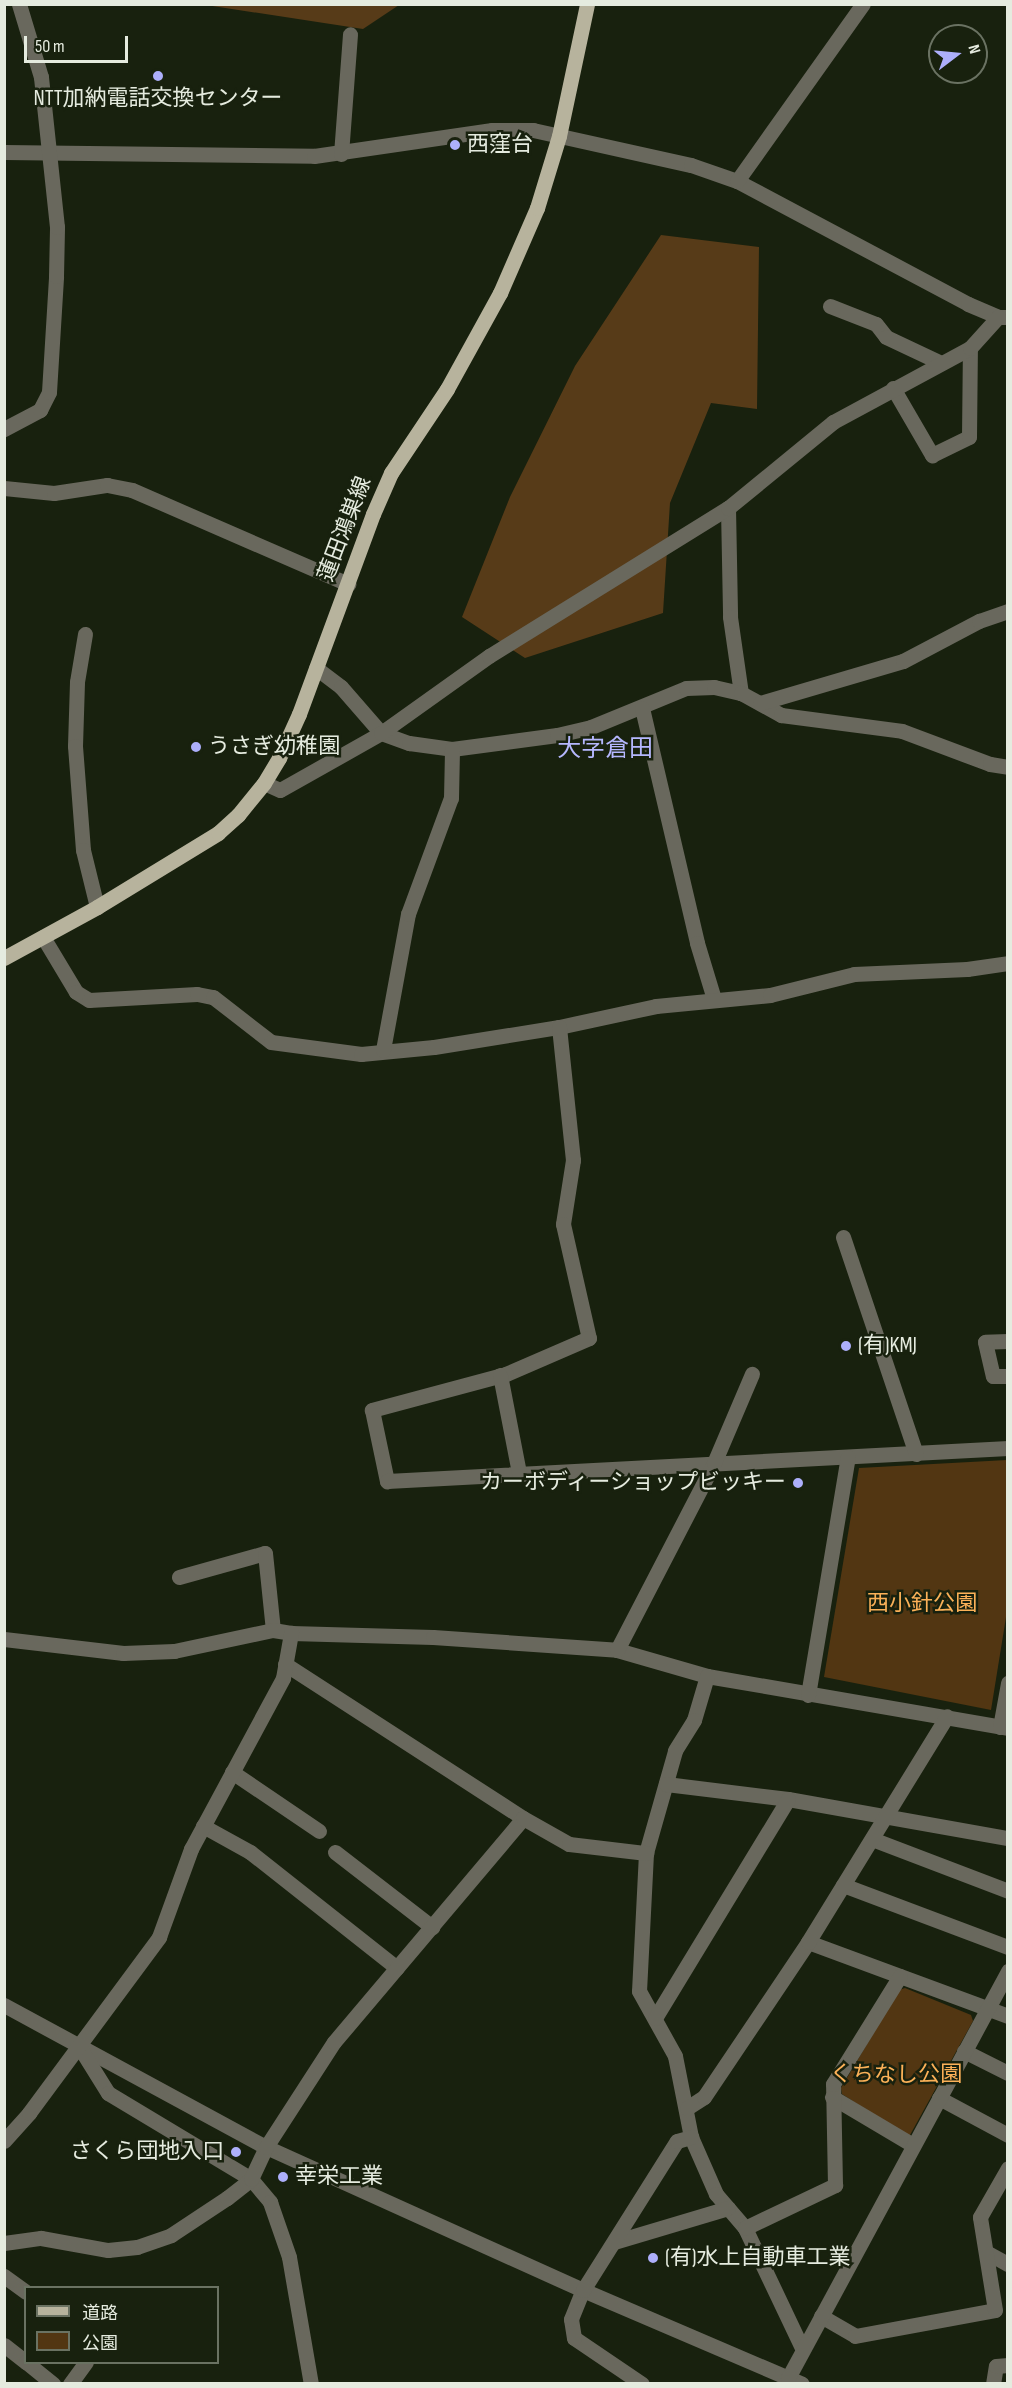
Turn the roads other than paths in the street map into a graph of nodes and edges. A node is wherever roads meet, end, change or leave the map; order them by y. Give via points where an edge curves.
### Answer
1 (20, 4) edge
2 (587, 4) edge
3 (863, 4) edge
4 (350, 34) dead end
5 (559, 136) junction
6 (4, 152) edge
7 (51, 154) junction
8 (341, 154) junction
9 (737, 181) junction
10 (830, 306) dead end
11 (1003, 317) edge
12 (970, 348) junction
13 (941, 363) junction
14 (893, 388) junction
15 (4, 429) edge
16 (4, 488) edge
17 (728, 508) junction
18 (348, 584) junction
19 (1008, 611) edge
20 (85, 634) dead end
21 (316, 668) junction
22 (741, 693) junction
23 (760, 704) junction
24 (642, 708) junction
25 (381, 733) junction
26 (453, 749) junction
27 (1008, 767) edge
28 (264, 783) junction
29 (97, 907) junction
30 (43, 937) junction
31 (4, 958) edge
32 (1008, 963) edge
33 (714, 999) junction
34 (559, 1028) junction
35 (383, 1050) junction
36 (843, 1237) dead end
37 (1008, 1341) edge
38 (752, 1374) dead end
39 (500, 1376) junction
40 (1008, 1376) edge
41 (1008, 1448) edge
42 (915, 1454) junction
43 (848, 1457) junction
44 (714, 1463) junction
45 (519, 1473) junction
46 (179, 1576) dead end
47 (273, 1630) junction
48 (291, 1633) junction
49 (4, 1639) edge
50 (617, 1650) junction
51 (285, 1664) junction
52 (707, 1676) junction
53 (1008, 1683) edge
54 (808, 1695) junction
55 (946, 1716) junction
56 (1004, 1728) edge
57 (232, 1772) junction
58 (666, 1784) junction
59 (788, 1799) junction
60 (886, 1815) junction
61 (523, 1818) junction
62 (203, 1826) junction
63 (319, 1831) dead end
64 (1008, 1838) edge
65 (872, 1839) junction
66 (335, 1852) dead end
67 (646, 1853) junction
68 (843, 1885) junction
69 (1008, 1891) edge
70 (432, 1927) junction
71 (808, 1942) junction
72 (1008, 1947) edge
73 (397, 1968) junction
74 (1008, 1971) edge
75 (900, 1976) junction
76 (4, 2005) edge
77 (987, 2008) junction
78 (1008, 2016) edge
79 (654, 2018) junction
80 (78, 2046) junction
81 (964, 2051) junction
82 (1008, 2073) edge
83 (832, 2097) junction
84 (939, 2098) junction
85 (687, 2109) junction
86 (1008, 2135) edge
87 (691, 2137) junction
88 (4, 2141) edge
89 (913, 2145) junction
90 (267, 2147) junction
91 (1008, 2168) edge
92 (251, 2178) junction
93 (994, 2193) junction
94 (1008, 2200) edge
95 (728, 2208) junction
96 (745, 2229) junction
97 (614, 2242) junction
98 (4, 2243) edge
99 (986, 2252) junction
100 (1008, 2264) edge
101 (4, 2276) edge
102 (583, 2290) junction
103 (24, 2291) edge
104 (820, 2316) junction
105 (4, 2345) edge
106 (802, 2348) junction
107 (24, 2360) edge
108 (28, 2364) edge
109 (84, 2364) edge
110 (1008, 2365) edge
111 (795, 2381) edge
112 (53, 2384) edge
113 (69, 2384) edge
114 (311, 2384) edge
115 (642, 2384) edge
116 (993, 2384) edge

1 - 7 street via 41,76
2 - 5 main road, 蓮田鴻巣線
3 - 9 street
4 - 8 street
5 - 8 street via 533,130 492,130
5 - 9 street via 691,165
5 - 18 main road, 蓮田鴻巣線 via 537,208 500,293 447,389 392,473
6 - 7 street
7 - 8 street
7 - 15 street via 57,227 50,392 40,410
9 - 11 street via 968,304
10 - 13 street via 876,324 886,337
11 - 12 street
12 - 13 street
12 - 14 street via 969,437 932,455
13 - 14 street
14 - 17 street via 833,422
16 - 18 street via 54,493 106,485 132,490
17 - 22 street via 730,617
17 - 25 street via 489,656
18 - 21 main road, 蓮田鴻巣線
19 - 23 street via 979,621 903,661
20 - 29 street via 77,682 75,746 83,850
21 - 25 street via 341,687
21 - 28 main road, 蓮田鴻巣線 via 279,758
22 - 23 street
22 - 24 street via 714,687 686,688
23 - 27 street via 781,716 902,731
24 - 26 street via 557,735
24 - 33 street via 697,943
25 - 26 street via 409,743
25 - 28 street via 280,790
26 - 35 street via 451,798 408,914
28 - 29 main road, 蓮田鴻巣線 via 218,833
29 - 30 main road, 蓮田鴻巣線
30 - 31 main road, 蓮田鴻巣線
30 - 35 street via 76,992 89,1000 196,994 213,997 271,1042 361,1054
32 - 33 street via 967,969 854,974 770,995
33 - 34 street via 657,1006
34 - 35 street via 434,1047
34 - 39 street via 573,1160 563,1224 589,1338
36 - 42 street
37 - 40 street via 985,1342 993,1376
38 - 44 street
39 - 45 street
39 - 45 street via 372,1410 387,1481
41 - 42 street
42 - 43 street
43 - 44 street
43 - 54 street
44 - 45 street
44 - 50 street
46 - 47 street via 265,1553
47 - 48 street
47 - 49 street via 174,1652 123,1653
48 - 50 street via 433,1637
48 - 51 street
50 - 52 street
51 - 57 street via 283,1678
51 - 61 street
52 - 54 street
52 - 58 street via 694,1720 675,1751
53 - 56 street
54 - 55 street
55 - 56 street
55 - 60 street
57 - 62 street
57 - 63 street
58 - 59 street
58 - 67 street
59 - 60 street
59 - 79 street
60 - 64 street
60 - 65 street
61 - 67 street via 569,1844
61 - 70 street
62 - 73 street via 250,1852
62 - 80 street via 159,1937
65 - 68 street
65 - 69 street
66 - 70 street
67 - 79 street via 639,1991
68 - 71 street
68 - 72 street
70 - 73 street
71 - 75 street
71 - 85 street via 704,2097
73 - 90 street via 334,2042
74 - 77 street
75 - 77 street
75 - 83 street via 833,2084
76 - 80 street
77 - 78 street
77 - 81 street
79 - 85 street via 675,2056
80 - 88 street
80 - 90 street
80 - 92 street via 108,2093
81 - 82 street
81 - 84 street
83 - 89 street
83 - 96 street via 835,2185
84 - 86 street
84 - 89 street
85 - 87 street
87 - 95 street via 716,2194
87 - 97 street via 677,2141
89 - 104 street
90 - 92 street
90 - 102 street
91 - 93 street
92 - 98 street via 171,2235 137,2247 108,2250 41,2238
92 - 114 street via 270,2202 289,2257
93 - 94 street
93 - 99 street via 980,2217
95 - 96 street
95 - 97 street
96 - 106 street
97 - 102 street
99 - 100 street
99 - 104 street via 995,2310 855,2336
101 - 103 street
102 - 111 street
102 - 115 street via 572,2319 574,2338
104 - 106 street
105 - 107 street
106 - 111 street
108 - 112 street
109 - 113 street
110 - 116 street via 996,2366

